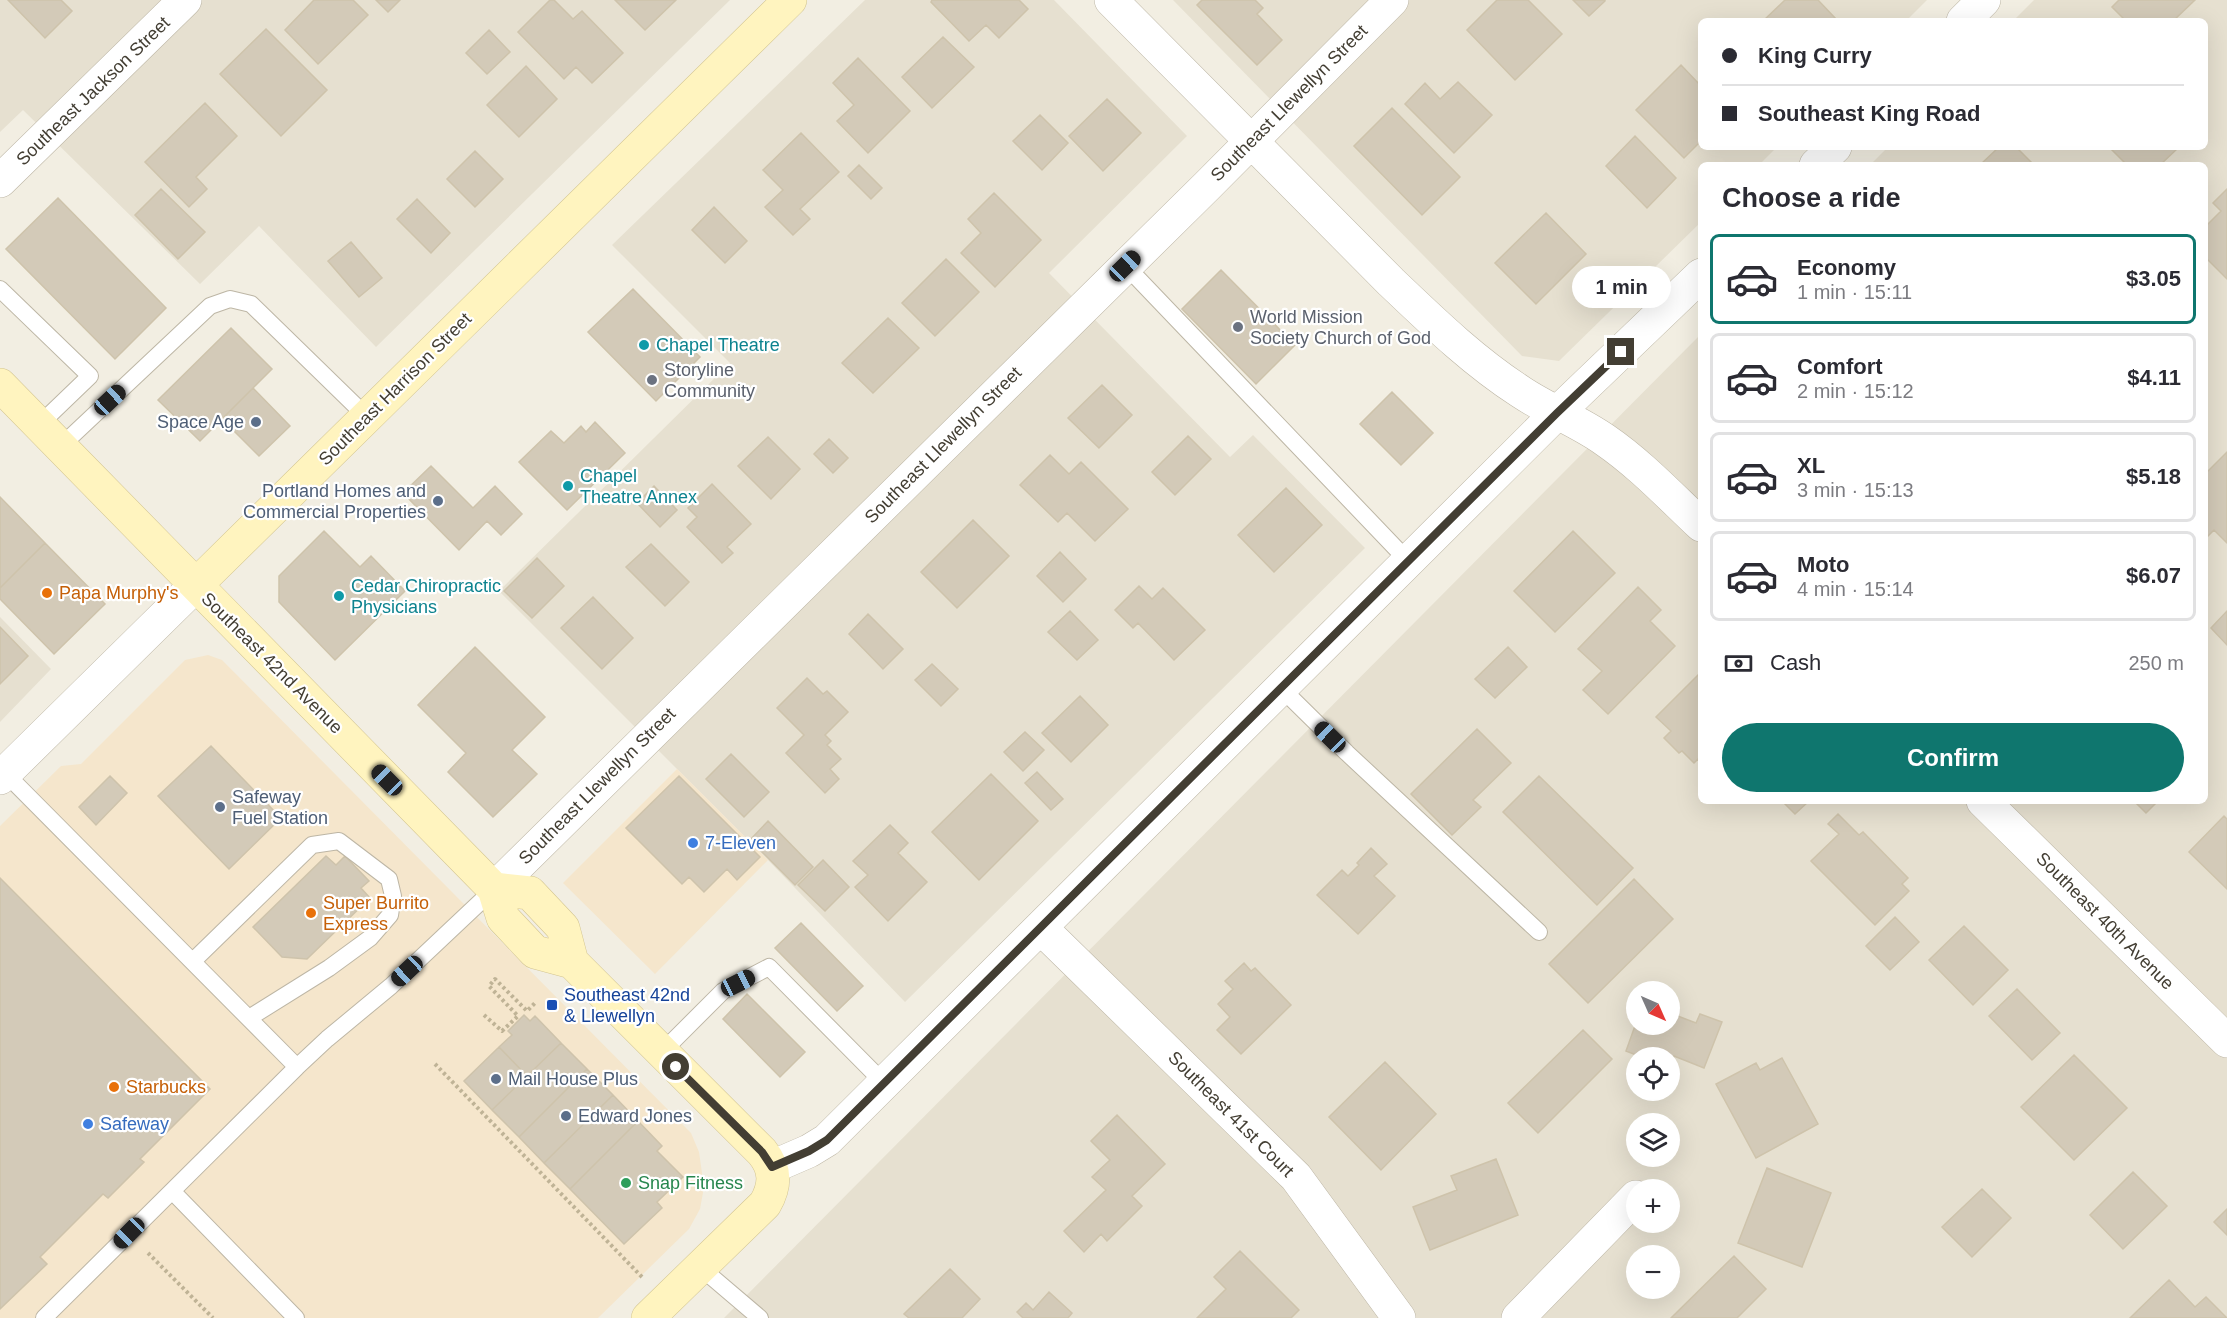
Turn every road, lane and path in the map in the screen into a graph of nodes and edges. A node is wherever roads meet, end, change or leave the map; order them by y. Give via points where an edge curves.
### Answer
1 (186, 0) edge
2 (790, 0) edge
3 (1111, 0) edge
4 (1392, 0) edge
5 (1984, 0) edge
6 (1966, 18) edge
7 (1251, 142) junction
8 (1832, 150) edge
9 (1819, 162) edge
10 (0, 182) edge
11 (1125, 266) junction
12 (1698, 278) edge
13 (0, 289) edge
14 (0, 385) edge
15 (1557, 413) junction
16 (366, 417) junction
17 (49, 436) junction
18 (1698, 522) edge
19 (1408, 561) junction
20 (196, 585) junction
21 (1281, 688) junction
22 (3, 775) edge
23 (1986, 804) edge
24 (494, 889) junction
25 (1041, 928) junction
26 (1539, 932) dead end
27 (193, 961) junction
28 (536, 1002) dead end
29 (484, 1016) dead end
30 (249, 1018) junction
31 (2227, 1041) edge
32 (662, 1052) junction
33 (435, 1064) dead end
34 (297, 1067) junction
35 (884, 1083) junction
36 (772, 1167) junction
37 (172, 1191) junction
38 (1626, 1207) edge
39 (129, 1233) junction
40 (700, 1267) junction
41 (657, 1310) edge
42 (44, 1318) edge
43 (213, 1318) edge
44 (296, 1318) edge
45 (760, 1318) edge
46 (1399, 1318) edge
47 (1518, 1318) edge

1 - 10 street, Southeast Jackson Street
2 - 16 main road, Southeast Harrison Street
3 - 7 street
4 - 7 street, Southeast Llewellyn Street
5 - 6 street
7 - 11 street, Southeast Llewellyn Street
7 - 15 street via 1432,321 1501,378
8 - 9 street
11 - 19 lane
11 - 24 street, Southeast Llewellyn Street
12 - 15 street
13 - 17 lane via 90,376
14 - 17 main road, Southeast 42nd Avenue
15 - 18 street via 1626,455
15 - 19 street
16 - 17 lane via 250,304 230,299 210,306
16 - 20 main road, Southeast Harrison Street
17 - 20 main road, Southeast 42nd Avenue
19 - 21 street
20 - 22 street, Southeast Harrison Street
20 - 24 main road, Southeast 42nd Avenue
21 - 25 street
21 - 26 lane
22 - 27 lane
23 - 31 street, Southeast 40th Avenue
24 - 32 main road via 530,893 563,928 572,962
24 - 34 lane
25 - 35 street
25 - 46 street, Southeast 41st Court via 1296,1178
27 - 30 lane
27 - 30 lane via 312,845 339,841 389,879 393,896 390,915 370,938
28 - 29 path via 527,1011 495,979 489,986 518,1016 502,1031
30 - 34 lane
32 - 35 lane via 723,991 769,967
32 - 36 main road via 762,1152
33 - 41 path
34 - 37 lane
35 - 36 street via 827,1140
36 - 40 main road via 774,1180 765,1204
37 - 39 lane
37 - 44 lane
38 - 47 street
39 - 42 lane
39 - 43 path
40 - 41 main road
40 - 45 lane

